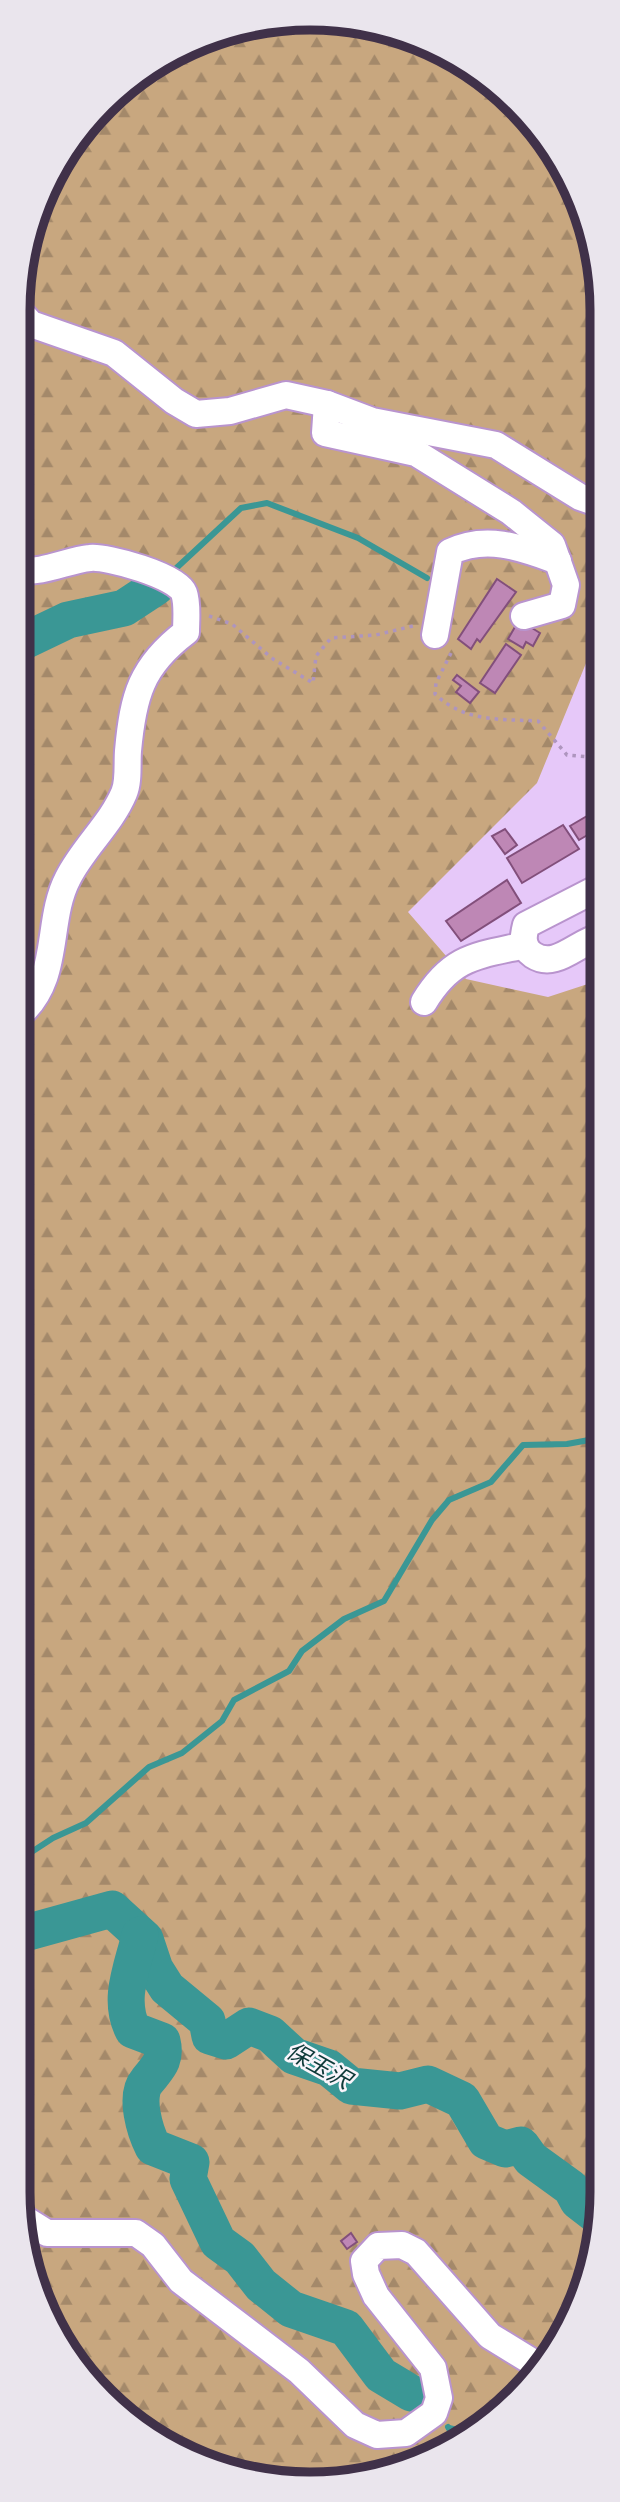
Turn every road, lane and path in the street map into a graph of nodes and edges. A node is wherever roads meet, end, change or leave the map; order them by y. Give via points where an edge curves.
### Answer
1 (30, 323) edge
2 (327, 404) junction
3 (590, 500) edge
4 (558, 561) junction
5 (30, 568) edge
6 (186, 615) junction
7 (524, 616) dead end
8 (435, 635) junction
9 (590, 757) edge
10 (590, 892) edge
11 (590, 942) edge
12 (525, 945) junction
13 (424, 1003) dead end
14 (30, 1005) edge
15 (31, 2223) edge
16 (533, 2362) edge

1 - 2 street via 114,353 197,414 230,411 286,395
2 - 3 street via 372,421 496,445
2 - 4 street via 325,433 416,453 511,512 552,545
4 - 7 street via 566,585 562,605
4 - 8 street via 493,543 466,544 450,552
5 - 6 street via 92,557 141,569 173,580 184,592
6 - 8 path via 197,612 232,624 273,659 313,683 316,656 331,638 376,635 409,625
6 - 14 street via 186,632 161,653 137,690 125,792 68,878 59,902 54,945
8 - 9 path via 452,651 436,683 435,694 445,704 458,713 538,721 567,755
10 - 12 street via 526,925
11 - 12 street via 557,959 538,958
12 - 13 street via 464,959
15 - 16 street via 47,2233 136,2233 153,2245 181,2281 299,2371 355,2425 377,2435 406,2433 435,2413 439,2398 433,2368 376,2296 366,2274 364,2261 378,2246 401,2245 416,2252 490,2336

